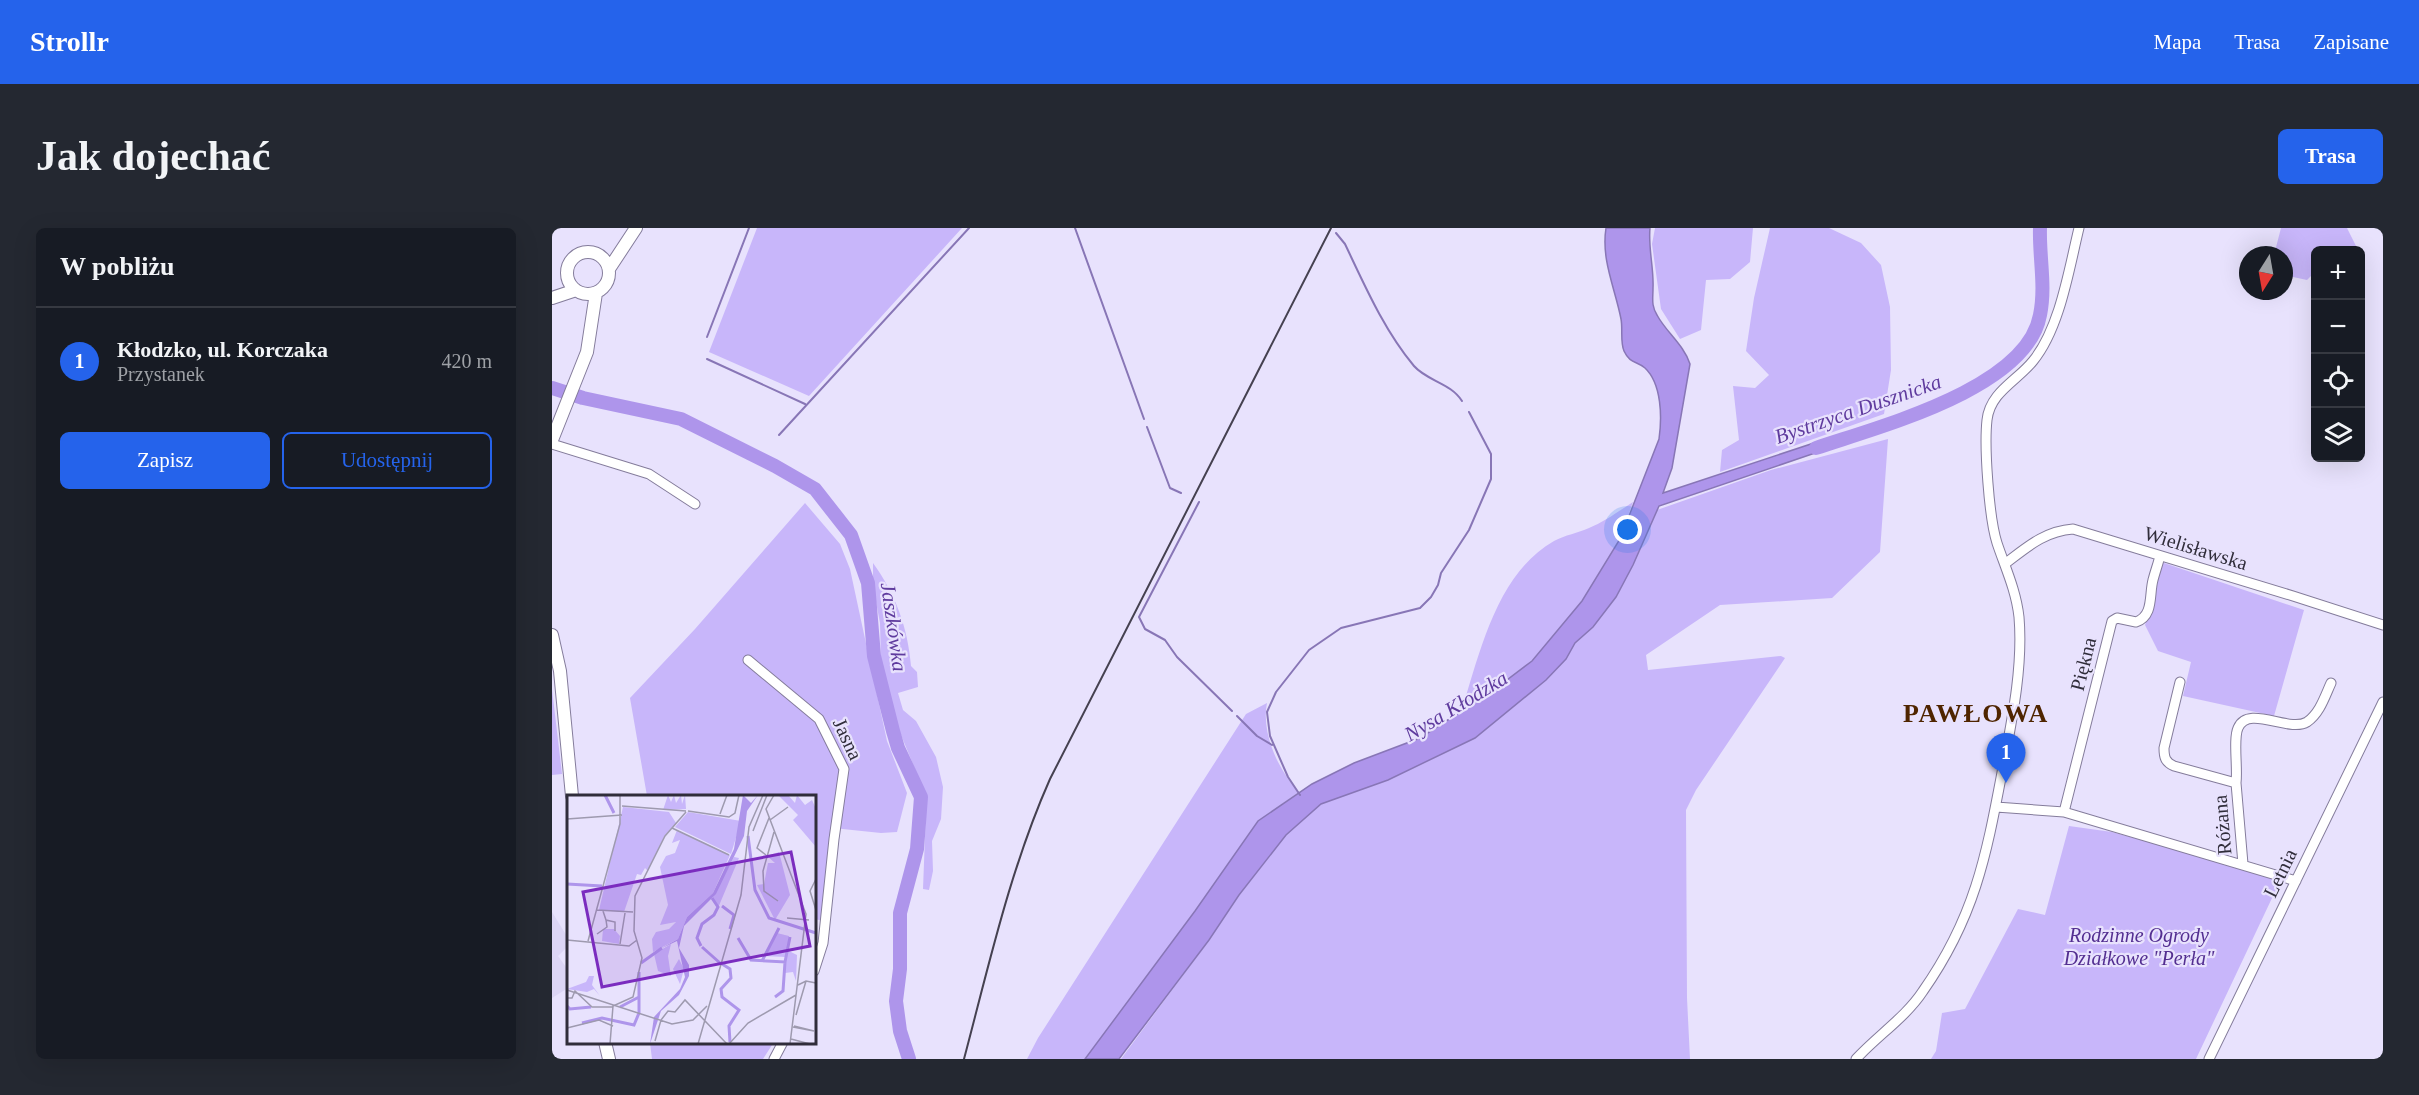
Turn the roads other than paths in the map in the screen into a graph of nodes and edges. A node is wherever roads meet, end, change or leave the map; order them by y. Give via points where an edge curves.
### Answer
1 (636, 228) edge
2 (2079, 228) edge
3 (622, 246) junction
4 (602, 257) junction
5 (609, 269) junction
6 (568, 278) junction
7 (585, 292) junction
8 (552, 296) edge
9 (552, 440) edge
10 (552, 444) edge
11 (695, 504) dead end
12 (2160, 556) junction
13 (2006, 563) junction
14 (2383, 625) edge
15 (552, 635) edge
16 (748, 660) dead end
17 (2180, 682) dead end
18 (2331, 683) dead end
19 (2383, 702) edge
20 (2236, 783) junction
21 (572, 795) edge
22 (1996, 807) junction
23 (2064, 812) junction
24 (2243, 864) junction
25 (2296, 881) junction
26 (816, 964) edge
27 (605, 1044) edge
28 (782, 1044) edge
29 (609, 1059) edge
30 (774, 1059) edge
31 (1856, 1059) edge
32 (2209, 1059) edge

1 - 3 main road
2 - 13 street via 2062,296 2044,345 2033,361 1997,394 1987,416 1992,525
3 - 4 main road
3 - 5 main road
4 - 5 main road
4 - 6 main road via 590,253 577,256 569,265
5 - 7 main road via 607,283
6 - 7 main road
6 - 8 main road
7 - 8 main road
7 - 9 main road via 591,320 587,352
10 - 11 street via 649,474
12 - 13 street, Wielisławska via 2086,532 2066,530 2046,535
12 - 14 street, Wielisławska
12 - 23 street, Piękna via 2151,586 2151,602 2143,617 2136,622 2117,618 2112,621
13 - 22 street via 2019,617 2019,645 2013,717
15 - 21 main road via 560,671
16 - 26 street, Jasna via 819,719 844,769 823,944
17 - 20 street, Różana via 2164,756 2168,763
18 - 20 street, Różana via 2313,717 2305,723 2291,725 2256,718 2241,723 2236,735
19 - 25 street, Letnia
20 - 24 street, Różana
22 - 23 street
22 - 31 street via 1984,864 1953,946 1922,994
23 - 24 street
24 - 25 street
25 - 32 street, Letnia
27 - 29 main road
28 - 30 street

